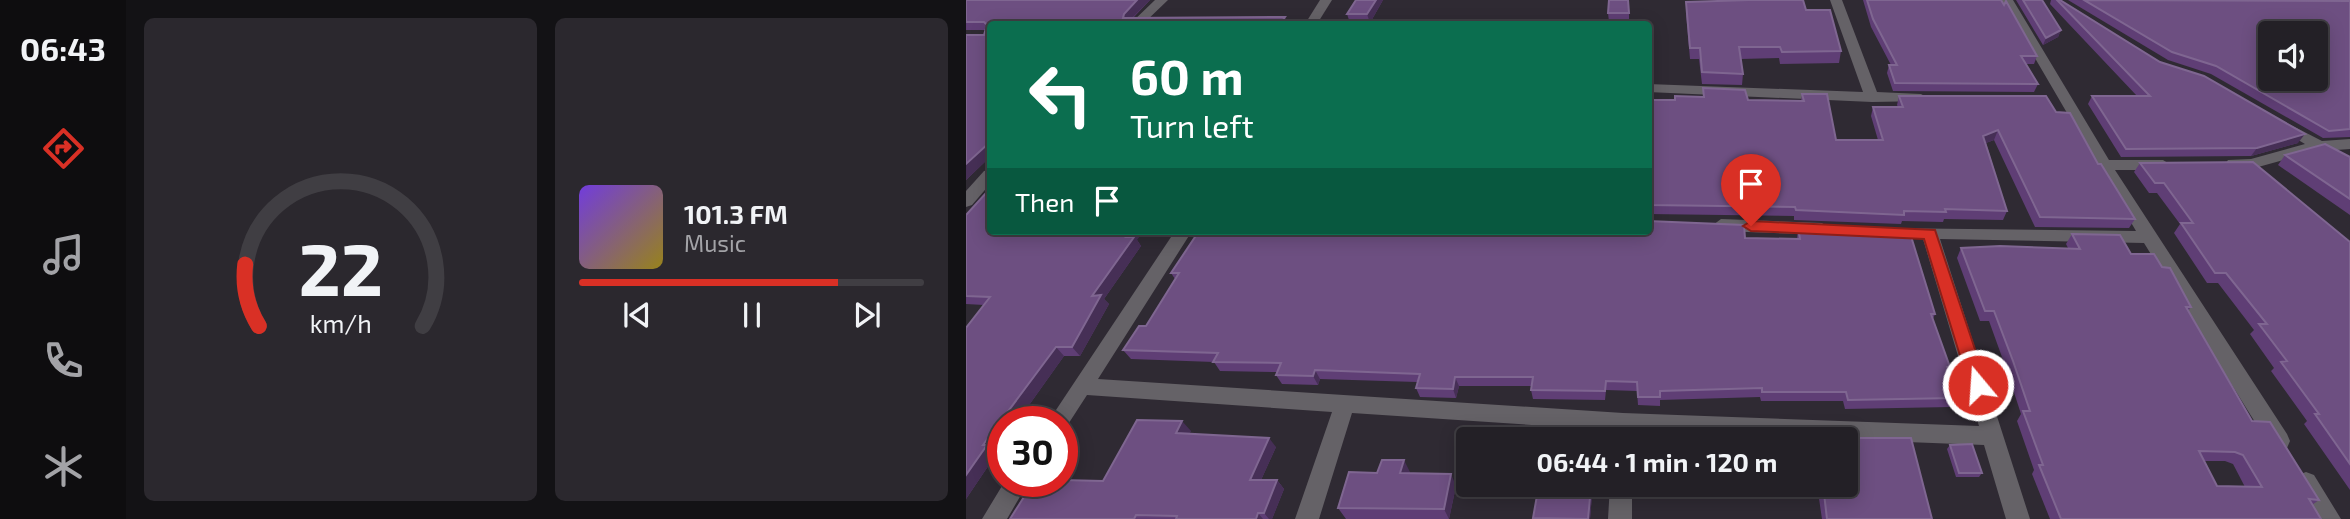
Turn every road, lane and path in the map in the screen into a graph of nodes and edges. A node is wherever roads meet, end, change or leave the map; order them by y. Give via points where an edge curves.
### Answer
1 (1162, 0) edge
2 (1326, 0) edge
3 (1836, 0) edge
4 (2007, 0) edge
5 (1139, 21) edge
6 (1313, 21) edge
7 (1652, 88) edge
8 (1872, 98) junction
9 (1940, 98) edge
10 (2273, 120) edge
11 (2350, 144) edge
12 (2318, 146) junction
13 (2184, 164) edge
14 (2211, 164) edge
15 (2250, 164) junction
16 (2350, 164) edge
17 (2104, 165) junction
18 (987, 178) edge
19 (2270, 180) edge
20 (966, 201) edge
21 (1702, 224) edge
22 (1836, 230) edge
23 (1876, 232) edge
24 (1930, 234) junction
25 (1181, 235) edge
26 (2147, 237) junction
27 (1081, 386) junction
28 (1345, 404) junction
29 (1068, 406) edge
30 (1582, 427) edge
31 (1858, 434) edge
32 (1994, 436) junction
33 (1008, 497) edge
34 (1621, 497) edge
35 (994, 519) edge
36 (1307, 519) edge
37 (1620, 519) edge
38 (2018, 519) edge
39 (2329, 519) edge

1 - 5 street
2 - 6 street
3 - 8 street
4 - 17 street via 2057,99
7 - 8 street
8 - 9 street
10 - 12 street
11 - 12 street
12 - 15 street
12 - 16 street
13 - 17 street
14 - 15 street
15 - 19 street
17 - 26 street
18 - 20 street
21 - 22 street
23 - 24 street
24 - 26 street
24 - 32 street
25 - 27 street
26 - 39 street
27 - 28 street
27 - 29 street
28 - 30 street
28 - 36 street
31 - 32 street
32 - 38 street
33 - 35 street
34 - 37 street

